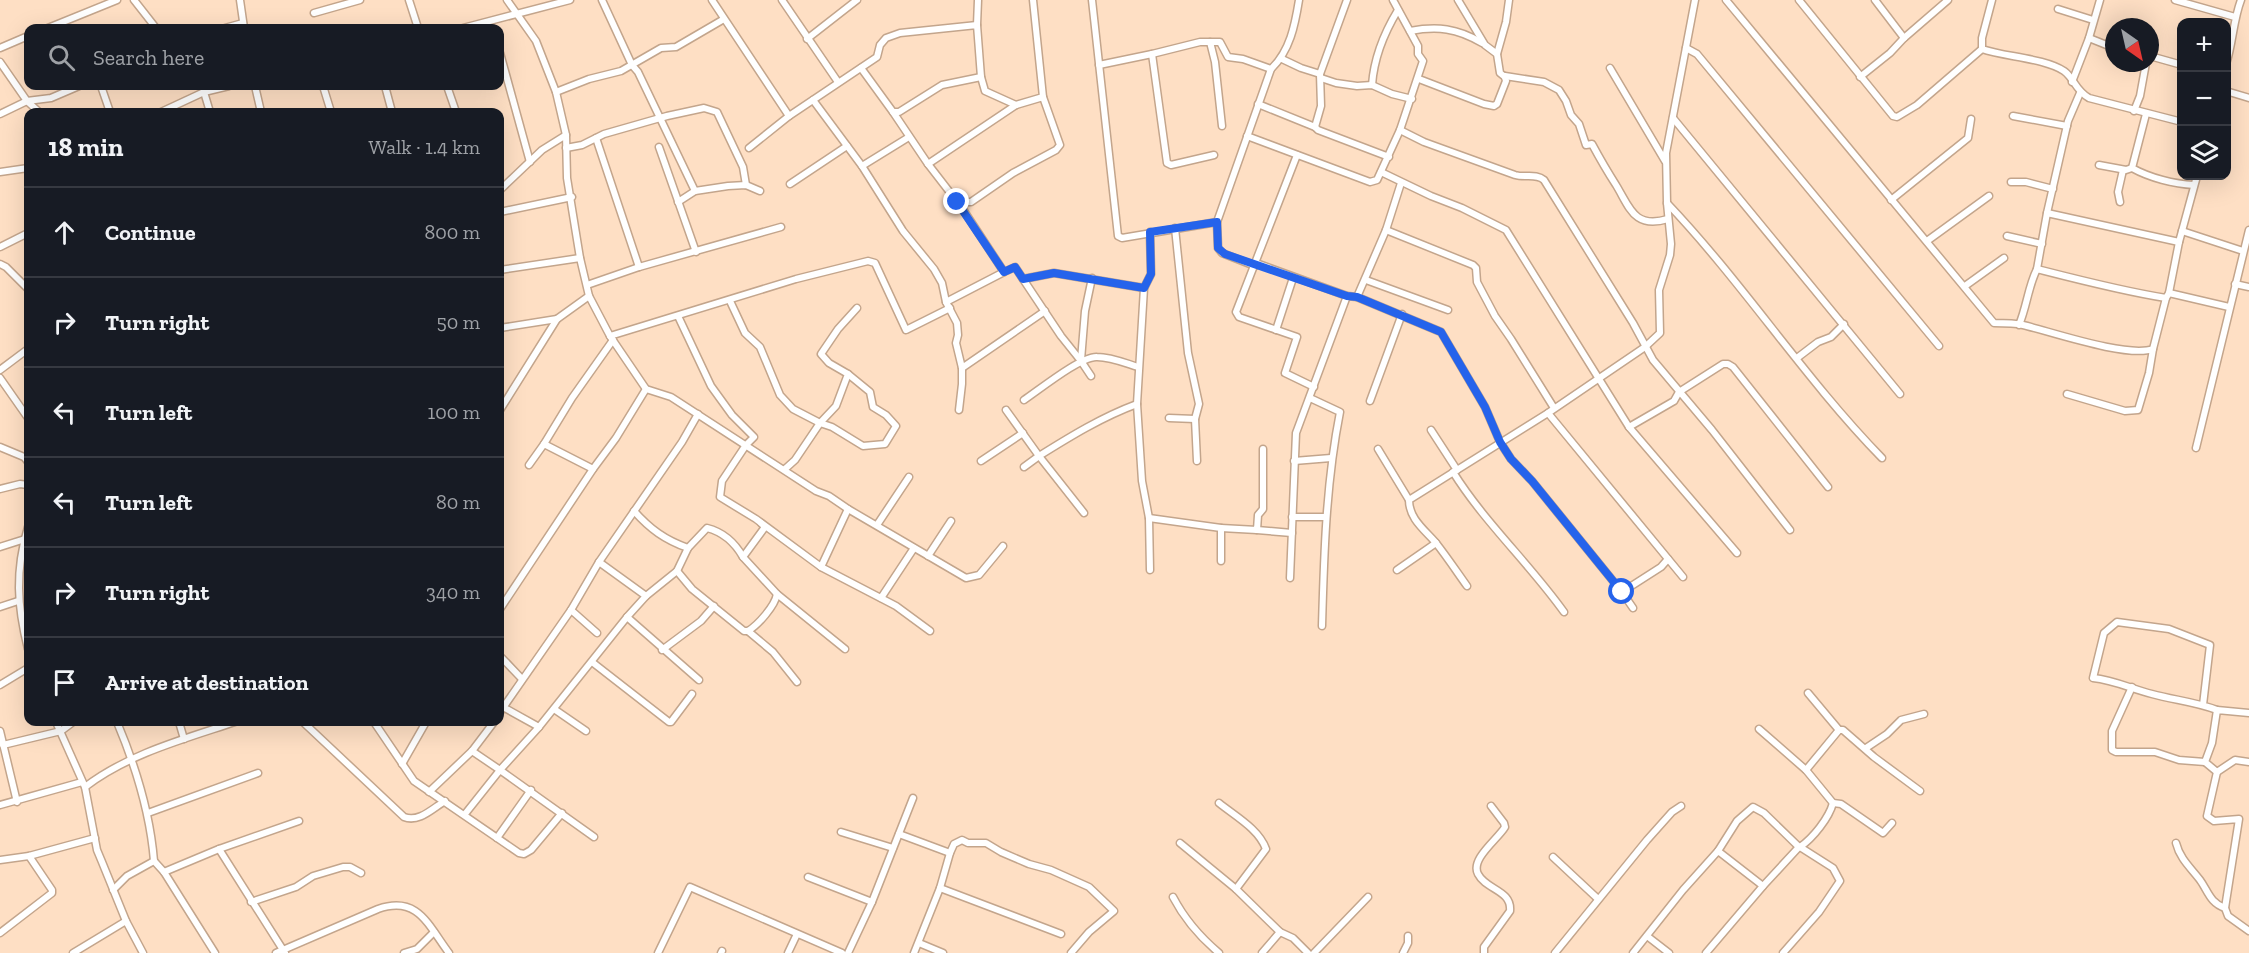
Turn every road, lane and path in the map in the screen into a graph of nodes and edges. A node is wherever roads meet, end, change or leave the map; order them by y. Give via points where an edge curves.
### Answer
1 (134, 0) edge
2 (240, 0) edge
3 (360, 0) edge
4 (409, 0) edge
5 (507, 0) edge
6 (570, 0) edge
7 (602, 0) edge
8 (712, 0) edge
9 (782, 0) edge
10 (857, 0) edge
11 (978, 0) edge
12 (1033, 0) edge
13 (1092, 0) edge
14 (1299, 0) edge
15 (1347, 0) edge
16 (1393, 0) edge
17 (1458, 0) edge
18 (1509, 0) edge
19 (1695, 0) edge
20 (1726, 0) edge
21 (1799, 0) edge
22 (1875, 0) edge
23 (1948, 0) edge
24 (1992, 0) edge
25 (2100, 0) edge
26 (2175, 0) edge
27 (2241, 0) edge
28 (114, 1) edge
29 (2058, 9) dead end
30 (1398, 10) junction
31 (314, 13) dead end
32 (516, 14) junction
33 (2235, 16) junction
34 (724, 19) junction
35 (2093, 20) junction
36 (491, 21) junction
37 (58, 24) edge
38 (153, 24) edge
39 (243, 24) edge
40 (417, 24) edge
41 (479, 24) edge
42 (492, 24) edge
43 (977, 25) junction
44 (1410, 31) junction
45 (24, 38) edge
46 (1904, 38) junction
47 (2089, 38) junction
48 (807, 39) junction
49 (1210, 42) junction
50 (2105, 44) edge
51 (2231, 44) edge
52 (1485, 45) junction
53 (0, 48) edge
54 (1686, 48) junction
55 (1982, 49) junction
56 (1152, 54) junction
57 (1497, 54) junction
58 (1282, 59) junction
59 (2159, 59) edge
60 (0, 62) edge
61 (2177, 64) edge
62 (632, 65) junction
63 (1099, 65) junction
64 (504, 68) edge
65 (861, 68) junction
66 (1271, 69) junction
67 (1610, 69) dead end
68 (2075, 71) junction
69 (2065, 72) junction
70 (2144, 72) edge
71 (1321, 76) junction
72 (981, 77) junction
73 (1506, 77) junction
74 (1860, 77) junction
75 (1419, 79) junction
76 (838, 82) junction
77 (2072, 82) junction
78 (1372, 85) junction
79 (70, 90) edge
80 (102, 90) edge
81 (212, 90) edge
82 (256, 90) edge
83 (324, 90) edge
84 (386, 90) edge
85 (448, 90) edge
86 (204, 92) junction
87 (556, 93) junction
88 (2080, 93) junction
89 (2231, 93) edge
90 (1043, 97) junction
91 (2249, 98) edge
92 (1412, 99) junction
93 (813, 100) junction
94 (27, 101) junction
95 (1016, 105) junction
96 (1257, 105) junction
97 (35, 108) edge
98 (109, 108) edge
99 (170, 108) edge
100 (209, 108) edge
101 (260, 108) edge
102 (330, 108) edge
103 (391, 108) edge
104 (455, 108) edge
105 (2134, 111) junction
106 (893, 112) junction
107 (0, 114) edge
108 (2146, 114) junction
109 (789, 116) junction
110 (2013, 116) dead end
111 (1673, 118) junction
112 (661, 119) junction
113 (1971, 119) dead end
114 (2177, 121) edge
115 (1222, 126) dead end
116 (2067, 126) junction
117 (1315, 127) junction
118 (1400, 130) junction
119 (567, 135) junction
120 (909, 136) junction
121 (1246, 136) junction
122 (596, 138) junction
123 (847, 146) junction
124 (658, 147) dead end
125 (566, 148) junction
126 (749, 148) dead end
127 (1214, 155) dead end
128 (1298, 155) junction
129 (1389, 157) junction
130 (530, 162) junction
131 (1665, 162) junction
132 (928, 164) junction
133 (2099, 165) dead end
134 (862, 166) junction
135 (2132, 168) junction
136 (24, 169) edge
137 (2123, 170) junction
138 (0, 172) edge
139 (1381, 172) junction
140 (2196, 180) edge
141 (2011, 182) dead end
142 (1401, 183) junction
143 (790, 184) dead end
144 (746, 185) junction
145 (2194, 185) junction
146 (504, 186) edge
147 (2053, 189) junction
148 (695, 191) junction
149 (760, 191) dead end
150 (1989, 196) dead end
151 (572, 197) junction
152 (1891, 200) junction
153 (678, 202) junction
154 (957, 202) junction
155 (2120, 202) dead end
156 (1666, 203) junction
157 (504, 211) edge
158 (2047, 213) junction
159 (1668, 219) junction
160 (1217, 222) junction
161 (781, 227) dead end
162 (1175, 228) junction
163 (1386, 230) junction
164 (2249, 230) edge
165 (2182, 231) junction
166 (1150, 232) junction
167 (24, 236) edge
168 (2007, 236) dead end
169 (1927, 241) junction
170 (2179, 242) junction
171 (2042, 244) junction
172 (0, 247) edge
173 (2243, 251) junction
174 (696, 252) junction
175 (580, 258) junction
176 (2004, 258) dead end
177 (0, 264) edge
178 (1256, 265) junction
179 (639, 267) junction
180 (504, 269) edge
181 (2037, 269) junction
182 (1004, 272) junction
183 (1092, 278) junction
184 (1293, 278) junction
185 (1023, 279) junction
186 (1366, 280) junction
187 (24, 284) edge
188 (2235, 284) junction
189 (587, 285) junction
190 (1965, 286) junction
191 (2249, 287) edge
192 (1144, 288) junction
193 (2167, 295) junction
194 (589, 296) junction
195 (1347, 296) junction
196 (1357, 297) junction
197 (730, 301) junction
198 (948, 305) junction
199 (2229, 307) junction
200 (858, 308) dead end
201 (1448, 310) dead end
202 (1045, 312) junction
203 (1402, 314) junction
204 (678, 316) junction
205 (557, 319) junction
206 (1844, 324) junction
207 (2019, 325) junction
208 (504, 327) edge
209 (1276, 330) junction
210 (612, 338) junction
211 (1939, 346) dead end
212 (1645, 347) junction
213 (2152, 349) junction
214 (24, 352) edge
215 (1797, 358) junction
216 (1081, 361) junction
217 (1138, 367) junction
218 (962, 368) junction
219 (0, 370) edge
220 (848, 374) junction
221 (1091, 376) dead end
222 (0, 378) edge
223 (1598, 379) junction
224 (1314, 387) junction
225 (646, 389) junction
226 (1679, 392) junction
227 (1900, 394) dead end
228 (2067, 394) dead end
229 (1310, 398) junction
230 (1024, 400) dead end
231 (1370, 401) dead end
232 (504, 404) edge
233 (1137, 404) junction
234 (1554, 408) junction
235 (959, 410) dead end
236 (1006, 410) dead end
237 (24, 412) edge
238 (1548, 413) junction
239 (698, 414) junction
240 (1169, 418) dead end
241 (1195, 419) junction
242 (820, 423) junction
243 (1629, 427) junction
244 (1431, 430) dead end
245 (1023, 433) junction
246 (1500, 442) junction
247 (544, 444) junction
248 (746, 445) junction
249 (0, 447) edge
250 (2196, 448) dead end
251 (1378, 449) dead end
252 (1263, 450) dead end
253 (1039, 456) junction
254 (24, 457) edge
255 (1331, 458) junction
256 (1882, 458) dead end
257 (1294, 460) junction
258 (981, 461) dead end
259 (1197, 461) dead end
260 (529, 465) dead end
261 (1024, 467) dead end
262 (593, 469) junction
263 (785, 469) junction
264 (1455, 471) junction
265 (909, 477) dead end
266 (24, 484) edge
267 (1827, 487) dead end
268 (0, 489) edge
269 (1409, 500) junction
270 (848, 509) junction
271 (634, 511) junction
272 (1084, 513) dead end
273 (1292, 517) junction
274 (1325, 517) junction
275 (1149, 518) junction
276 (756, 519) junction
277 (951, 521) dead end
278 (878, 525) junction
279 (1221, 528) junction
280 (1257, 530) junction
281 (1790, 530) dead end
282 (1292, 533) junction
283 (24, 539) edge
284 (24, 543) edge
285 (1436, 543) junction
286 (1003, 546) dead end
287 (0, 547) edge
288 (688, 548) junction
289 (914, 548) junction
290 (1737, 553) dead end
291 (928, 556) junction
292 (743, 557) junction
293 (1668, 559) junction
294 (1221, 561) dead end
295 (599, 562) junction
296 (821, 567) junction
297 (1150, 570) dead end
298 (1397, 570) dead end
299 (677, 572) junction
300 (1290, 578) dead end
301 (1683, 578) dead end
302 (1467, 586) dead end
303 (1622, 592) junction
304 (777, 594) junction
305 (646, 596) junction
306 (881, 598) junction
307 (18, 600) junction
308 (504, 603) edge
309 (714, 606) junction
310 (0, 607) edge
311 (1633, 608) dead end
312 (571, 610) junction
313 (1564, 612) dead end
314 (627, 617) junction
315 (1322, 626) dead end
316 (24, 629) edge
317 (748, 631) junction
318 (930, 631) dead end
319 (597, 633) dead end
320 (844, 649) dead end
321 (662, 650) junction
322 (504, 660) edge
323 (592, 662) junction
324 (24, 670) edge
325 (522, 680) junction
326 (699, 681) dead end
327 (797, 682) dead end
328 (0, 685) edge
329 (2132, 687) junction
330 (1808, 693) dead end
331 (692, 694) dead end
332 (504, 705) edge
333 (2203, 705) junction
334 (504, 710) edge
335 (554, 710) junction
336 (2217, 710) junction
337 (2249, 713) edge
338 (1924, 714) dead end
339 (58, 726) edge
340 (68, 726) edge
341 (119, 726) edge
342 (180, 726) edge
343 (223, 726) edge
344 (307, 726) edge
345 (377, 726) edge
346 (424, 726) edge
347 (491, 726) edge
348 (539, 727) junction
349 (1759, 729) dead end
350 (1839, 730) junction
351 (0, 731) edge
352 (61, 731) junction
353 (586, 731) dead end
354 (184, 739) junction
355 (3, 745) junction
356 (1866, 748) junction
357 (472, 750) junction
358 (133, 759) junction
359 (2205, 762) junction
360 (2249, 762) edge
361 (402, 764) junction
362 (500, 770) junction
363 (1806, 770) junction
364 (2217, 772) junction
365 (258, 773) dead end
366 (83, 785) junction
367 (531, 790) junction
368 (1920, 791) dead end
369 (429, 792) junction
370 (913, 798) dead end
371 (445, 801) junction
372 (17, 802) junction
373 (1219, 803) dead end
374 (1833, 803) junction
375 (0, 805) edge
376 (1682, 806) dead end
377 (1491, 807) dead end
378 (148, 813) junction
379 (562, 813) junction
380 (465, 814) junction
381 (2239, 819) junction
382 (2249, 820) edge
383 (299, 821) dead end
384 (1892, 823) dead end
385 (841, 832) dead end
386 (899, 834) junction
387 (594, 837) dead end
388 (95, 838) junction
389 (497, 838) junction
390 (1180, 843) dead end
391 (2176, 843) dead end
392 (1800, 847) junction
393 (893, 848) junction
394 (219, 849) junction
395 (1718, 851) junction
396 (950, 853) junction
397 (29, 856) junction
398 (1553, 858) dead end
399 (0, 860) edge
400 (154, 861) junction
401 (164, 872) junction
402 (361, 873) dead end
403 (127, 876) junction
404 (808, 877) dead end
405 (108, 878) junction
406 (1763, 886) junction
407 (940, 888) junction
408 (1236, 889) junction
409 (113, 890) junction
410 (1173, 897) dead end
411 (1368, 897) dead end
412 (1598, 899) junction
413 (251, 902) junction
414 (872, 902) junction
415 (2225, 908) junction
416 (126, 921) junction
417 (2249, 931) edge
418 (434, 932) junction
419 (1280, 932) junction
420 (0, 933) edge
421 (797, 934) junction
422 (1061, 934) dead end
423 (1408, 936) dead end
424 (1647, 936) junction
425 (919, 943) junction
426 (281, 952) edge
427 (73, 953) edge
428 (143, 953) edge
429 (215, 953) edge
430 (404, 953) edge
431 (449, 953) edge
432 (658, 953) edge
433 (788, 953) edge
434 (842, 953) edge
435 (848, 953) edge
436 (914, 953) edge
437 (944, 953) edge
438 (1071, 953) edge
439 (1219, 953) edge
440 (1262, 953) edge
441 (1308, 953) edge
442 (1314, 953) edge
443 (1403, 953) edge
444 (1484, 953) edge
445 (1555, 953) edge
446 (1633, 953) edge
447 (1669, 953) edge
448 (1706, 953) edge
449 (1783, 953) edge

1 - 38 street
2 - 39 street
3 - 31 street
4 - 40 street
5 - 32 street
6 - 32 street
7 - 62 street
8 - 34 street
9 - 48 street
10 - 48 street
11 - 43 street
12 - 90 street
13 - 63 street
14 - 58 street
15 - 71 street
16 - 30 street
17 - 52 street
18 - 57 street
19 - 54 street
20 - 152 street
21 - 74 street
22 - 46 street
23 - 46 street
24 - 55 street
25 - 35 street
26 - 33 street
27 - 33 street
28 - 37 street
29 - 35 street
30 - 44 street
30 - 78 street via 1384,34
32 - 36 street
32 - 87 street via 537,41
33 - 51 street
34 - 62 street
34 - 109 street
35 - 47 street
36 - 41 street
36 - 42 street
43 - 65 street via 886,38 877,57
43 - 72 street
44 - 52 street via 1438,27
44 - 75 street via 1423,62
45 - 53 street
46 - 74 street
47 - 50 street
47 - 68 street
48 - 76 street
49 - 56 street
49 - 66 street via 1220,42 1228,57
49 - 115 street
52 - 57 street
54 - 111 street
54 - 211 street via 1697,54
55 - 69 street
55 - 74 street via 1899,117 1893,116
56 - 63 street
56 - 127 street via 1167,164
57 - 73 street via 1500,73
58 - 66 street
58 - 71 street
59 - 61 street
60 - 94 street
62 - 87 street
62 - 112 street
63 - 166 street via 1116,232 1122,238
64 - 130 street
65 - 76 street
65 - 106 street
66 - 96 street
67 - 131 street
68 - 69 street
68 - 77 street
69 - 77 street
70 - 105 street
71 - 78 street via 1336,83
71 - 117 street via 1322,106
72 - 95 street via 985,91
72 - 106 street via 942,85
73 - 75 street via 1494,106
73 - 159 street via 1544,82 1558,90 1579,124 1586,145 1592,144 1627,207 1648,222
75 - 92 street
76 - 93 street
77 - 88 street
78 - 92 street
79 - 94 street via 51,98
80 - 98 street
81 - 86 street
82 - 101 street
83 - 102 street
84 - 103 street
85 - 104 street
86 - 99 street
86 - 100 street
87 - 119 street
88 - 105 street
88 - 116 street
89 - 91 street
90 - 95 street
90 - 154 street via 1060,145 1056,150 971,202
92 - 118 street
93 - 109 street
93 - 123 street
94 - 97 street
94 - 107 street
95 - 132 street
96 - 117 street
96 - 121 street
105 - 108 street
106 - 120 street
108 - 114 street
108 - 135 street
109 - 126 street
110 - 116 street
111 - 131 street
111 - 206 street
112 - 122 street
112 - 144 street via 704,108 717,112 743,167
112 - 148 street
113 - 152 street via 1968,138
116 - 147 street
117 - 129 street
118 - 129 street
118 - 212 street via 1515,175 1544,180
119 - 125 street
119 - 130 street
120 - 132 street
120 - 134 street
121 - 128 street
121 - 160 street
122 - 125 street
122 - 179 street
123 - 134 street
123 - 143 street
124 - 153 street
125 - 151 street
128 - 139 street via 1370,182 1377,180
128 - 178 street
129 - 139 street
130 - 146 street
131 - 156 street
132 - 154 street
133 - 137 street
134 - 198 street via 903,231 934,269
135 - 137 street
135 - 145 street
136 - 138 street
137 - 155 street
139 - 142 street
140 - 145 street
141 - 147 street
142 - 163 street
142 - 223 street via 1506,230
144 - 148 street
144 - 149 street
145 - 165 street
147 - 158 street
148 - 153 street
150 - 169 street
151 - 157 street
151 - 175 street
152 - 169 street
153 - 174 street
154 - 182 street
156 - 159 street
156 - 215 street
158 - 170 street
158 - 171 street
159 - 212 street via 1670,255 1659,290 1660,333
160 - 162 street
160 - 178 street via 1218,248 1222,253
161 - 174 street
162 - 166 street
162 - 241 street via 1188,353 1199,404
163 - 186 street
163 - 234 street via 1476,268 1477,282 1495,316
164 - 173 street
165 - 170 street
165 - 173 street
166 - 192 street via 1151,274
167 - 172 street
168 - 171 street
169 - 190 street
170 - 193 street
171 - 181 street
173 - 188 street
174 - 179 street
175 - 180 street
175 - 189 street
176 - 190 street
177 - 187 street
178 - 184 street
178 - 209 street via 1237,315
179 - 189 street
181 - 193 street via 2077,281
181 - 207 street
182 - 185 street via 1015,267
182 - 198 street
183 - 185 street via 1054,273
183 - 192 street
183 - 216 street
184 - 195 street
184 - 209 street
185 - 202 street
186 - 196 street
186 - 201 street
188 - 191 street
188 - 199 street
189 - 194 street
190 - 207 street via 1994,323
192 - 217 street
193 - 199 street
193 - 213 street
194 - 205 street
194 - 210 street
195 - 196 street
195 - 224 street
196 - 203 street
197 - 198 street via 868,261 875,263 906,330
197 - 204 street
197 - 242 street via 745,333 760,347 780,395 793,409
198 - 218 street via 957,323 956,344
199 - 250 street
200 - 220 street via 838,328 821,354
202 - 216 street
202 - 218 street
203 - 231 street
203 - 246 street via 1441,332 1485,407
204 - 210 street
204 - 248 street via 711,386 754,437
205 - 208 street
205 - 232 street
206 - 215 street
206 - 227 street
207 - 213 street via 2120,349
209 - 224 street via 1297,337 1287,375
210 - 225 street
210 - 247 street
212 - 223 street
212 - 226 street
213 - 228 street via 2138,410 2125,411
214 - 219 street
215 - 256 street
216 - 217 street via 1094,356
216 - 221 street
216 - 230 street
217 - 233 street
218 - 235 street
220 - 242 street via 836,406
220 - 242 street via 870,392 873,407 896,426 885,444 863,446
222 - 237 street
223 - 234 street
223 - 243 street
224 - 229 street
225 - 239 street via 671,397
225 - 262 street
226 - 243 street via 1674,401
226 - 267 street via 1723,364 1731,365
226 - 281 street
229 - 255 street via 1340,412
229 - 257 street via 1296,433
233 - 253 street via 1109,415
233 - 275 street via 1142,481
234 - 238 street
236 - 245 street
238 - 246 street
238 - 293 street
239 - 248 street
239 - 271 street
240 - 241 street
241 - 259 street
242 - 263 street
243 - 290 street
244 - 264 street
245 - 253 street
245 - 258 street
246 - 264 street
246 - 303 street
247 - 260 street
247 - 262 street
248 - 263 street
248 - 276 street via 722,481 720,498
249 - 254 street
251 - 269 street
252 - 280 street via 1263,509 1258,515
253 - 261 street
253 - 272 street
255 - 257 street
255 - 274 street
257 - 273 street
262 - 308 street
263 - 270 street
264 - 269 street
264 - 313 street via 1482,514
265 - 278 street
266 - 268 street
269 - 285 street via 1416,521
270 - 278 street
270 - 296 street
271 - 288 street via 658,535
271 - 295 street
273 - 274 street
273 - 282 street
274 - 315 street
275 - 279 street
275 - 297 street
276 - 292 street via 765,527
276 - 296 street
277 - 291 street
278 - 289 street
279 - 280 street
279 - 294 street
280 - 282 street
282 - 300 street
283 - 287 street
284 - 307 street
285 - 298 street
285 - 302 street
286 - 291 street via 980,576 966,579
288 - 292 street via 707,528 730,539
288 - 299 street
289 - 291 street
289 - 306 street
292 - 304 street
293 - 301 street
293 - 303 street
295 - 305 street
295 - 312 street
296 - 306 street
299 - 305 street
299 - 309 street
303 - 311 street
304 - 317 street
304 - 320 street
305 - 314 street
306 - 318 street
307 - 310 street
307 - 316 street
309 - 317 street
309 - 321 street via 701,621
312 - 319 street
312 - 325 street
314 - 321 street
314 - 323 street
317 - 327 street via 782,661
321 - 326 street
322 - 325 street
323 - 331 street via 669,722
323 - 335 street
324 - 328 street
325 - 332 street
329 - 333 street
329 - 333 street via 2093,678 2104,633 2116,622 2169,629 2210,645
329 - 359 street via 2112,731 2112,750 2155,752 2179,760
330 - 350 street
333 - 336 street
334 - 348 street
335 - 348 street
335 - 353 street
336 - 337 street
336 - 359 street
338 - 356 street via 1901,720
339 - 352 street
340 - 352 street
341 - 358 street
342 - 354 street
343 - 354 street
344 - 371 street via 404,817 420,817
345 - 361 street
346 - 361 street
347 - 357 street
348 - 362 street
349 - 363 street
350 - 356 street
350 - 363 street
351 - 355 street
352 - 355 street
352 - 366 street
354 - 358 street
355 - 372 street
356 - 368 street
357 - 362 street
357 - 369 street
358 - 366 street
358 - 378 street
359 - 364 street
360 - 364 street via 2235,760
361 - 369 street via 414,781
362 - 367 street
362 - 380 street
363 - 374 street
364 - 381 street via 2207,816 2214,821
365 - 378 street
366 - 372 street
366 - 388 street
367 - 379 street
367 - 389 street
369 - 371 street
370 - 386 street
371 - 380 street
372 - 375 street
373 - 408 street via 1254,831 1266,849
374 - 384 street via 1848,808 1883,833
374 - 392 street
376 - 412 street via 1672,812
377 - 444 street via 1505,827 1484,851 1478,873 1506,897 1510,911 1484,947
378 - 400 street
379 - 387 street
379 - 389 street via 524,854
380 - 389 street
381 - 382 street
381 - 415 street
383 - 394 street
385 - 393 street
386 - 393 street
386 - 396 street
388 - 397 street
388 - 405 street
390 - 408 street
391 - 415 street via 2209,896
392 - 395 street via 1753,807 1737,821
392 - 406 street
392 - 449 street via 1833,868 1840,881
393 - 414 street
394 - 401 street
394 - 413 street
395 - 406 street
395 - 424 street
396 - 407 street
396 - 438 street via 954,844 962,840 986,843 1089,887 1114,911
397 - 399 street
397 - 420 street via 51,893
398 - 412 street
400 - 401 street
400 - 403 street
401 - 429 street
402 - 413 street via 343,867
403 - 405 street
403 - 409 street
404 - 414 street
405 - 409 street
406 - 448 street
407 - 422 street
407 - 425 street
408 - 419 street
409 - 416 street
410 - 439 street via 1195,930
411 - 442 street
412 - 445 street
413 - 426 street
414 - 435 street
415 - 417 street via 2228,916
416 - 427 street
416 - 428 street
418 - 426 street via 411,907 388,906
418 - 430 street via 417,949
418 - 431 street
419 - 440 street
419 - 441 street
421 - 432 street via 690,887
421 - 433 street
421 - 434 street
423 - 443 street
424 - 446 street
424 - 447 street
425 - 436 street
425 - 437 street

